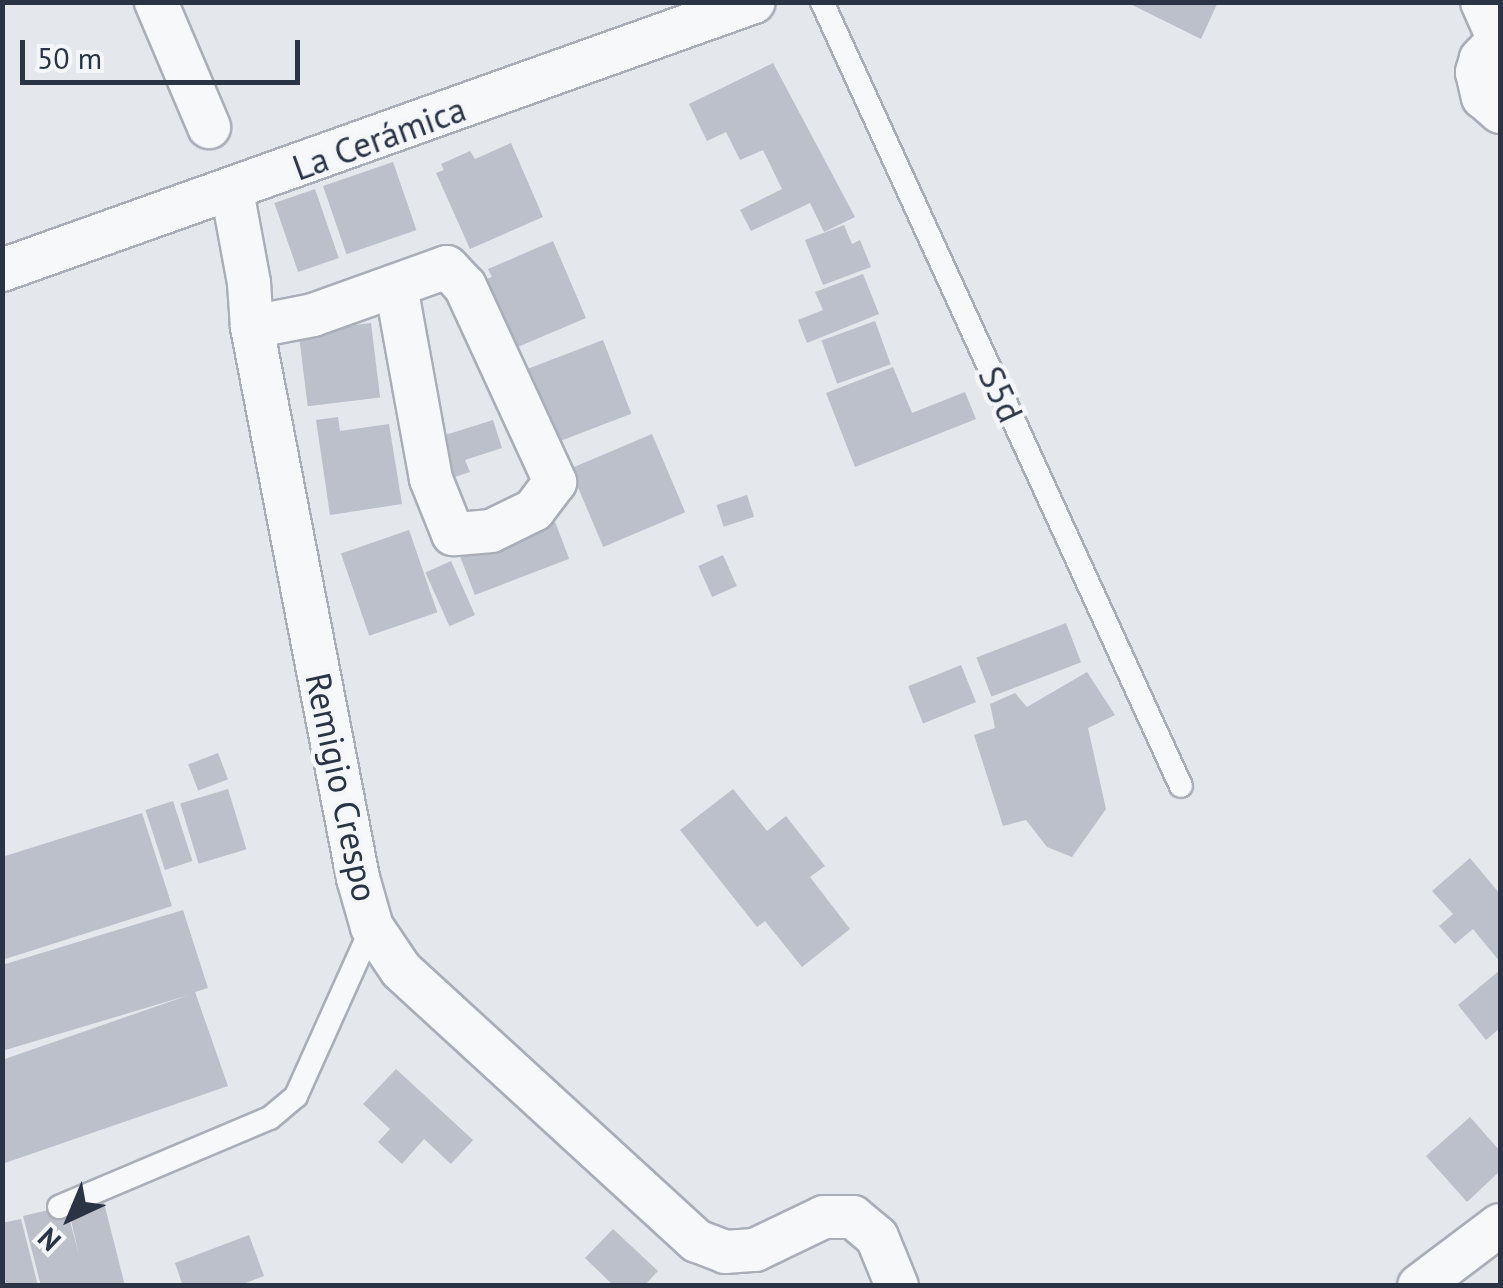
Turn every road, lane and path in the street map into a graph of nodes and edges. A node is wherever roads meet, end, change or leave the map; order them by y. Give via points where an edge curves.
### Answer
1 (156, 2) edge
2 (754, 2) edge
3 (822, 2) edge
4 (1494, 27) edge
5 (1500, 112) edge
6 (209, 128) dead end
7 (232, 191) junction
8 (2, 270) edge
9 (396, 287) junction
10 (252, 327) junction
11 (1181, 786) dead end
12 (372, 927) junction
13 (59, 1207) dead end
14 (1500, 1225) edge
15 (896, 1286) edge
16 (1419, 1286) edge

1 - 6 street
2 - 7 street, La Cerámica
3 - 11 lane, S5d
4 - 5 street via 1477,72 1483,97
7 - 8 street, La Cerámica
7 - 10 street, Remigio Crespo
9 - 9 street via 431,478 453,534 491,531 534,510 555,482 465,286 446,268
9 - 10 street
10 - 12 street, Remigio Crespo
12 - 13 lane via 296,1096 270,1118
12 - 15 street, Remigio Crespo via 401,970 697,1241 725,1252 755,1250 824,1217 852,1217 877,1237
14 - 16 street

